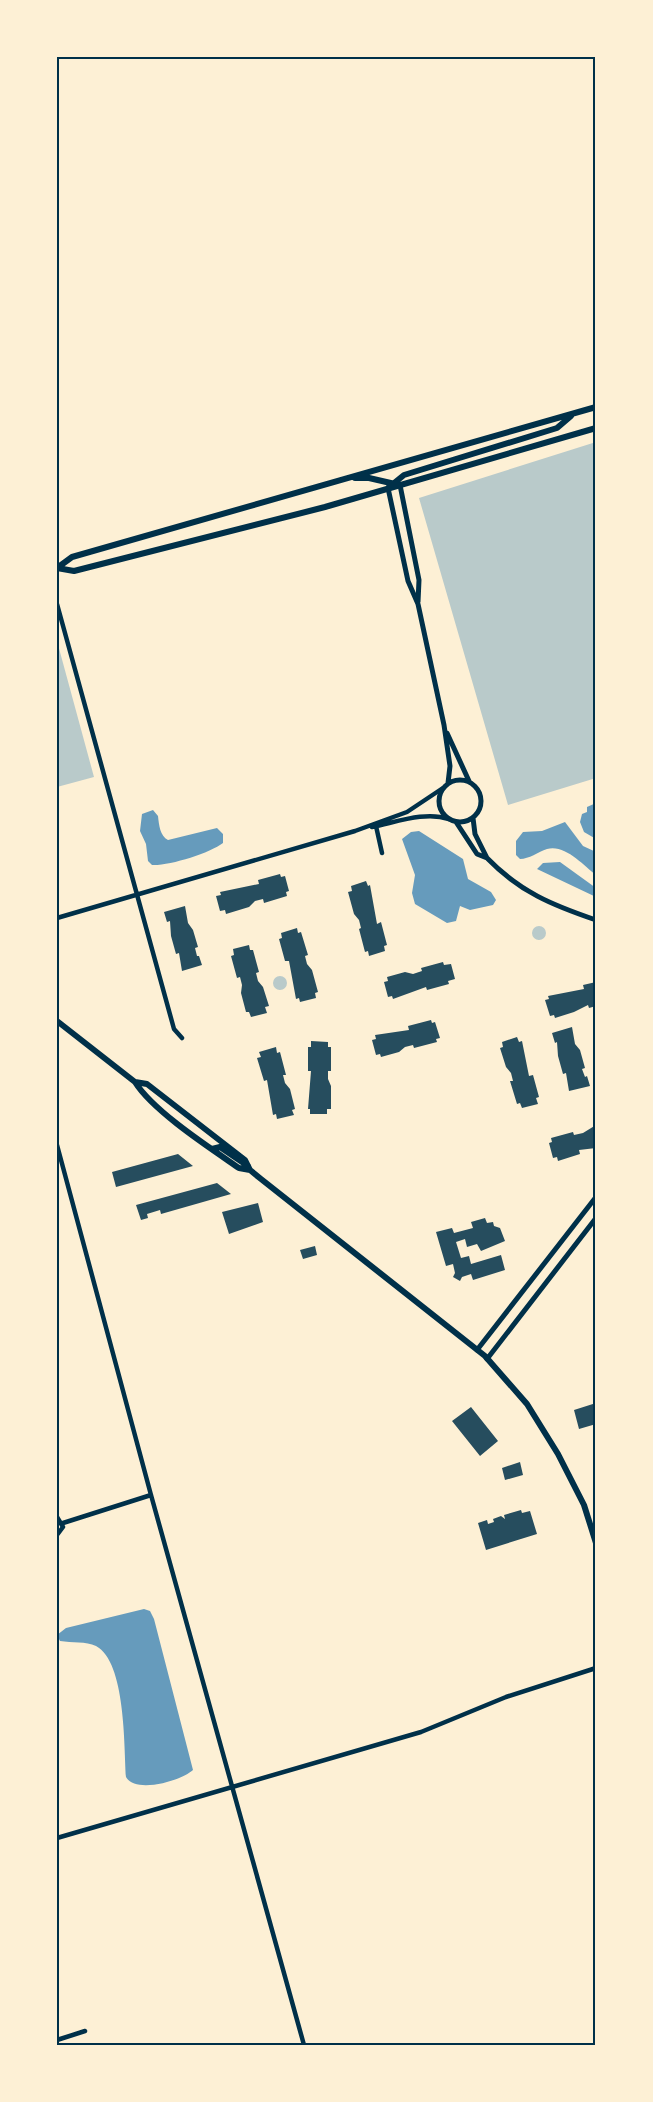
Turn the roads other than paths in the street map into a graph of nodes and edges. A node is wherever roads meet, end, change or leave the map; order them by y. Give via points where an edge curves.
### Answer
1 (596, 407) edge
2 (575, 413) junction
3 (596, 428) edge
4 (340, 480) junction
5 (393, 485) junction
6 (57, 568) edge
7 (57, 604) edge
8 (418, 604) junction
9 (444, 725) junction
10 (469, 781) junction
11 (448, 783) junction
12 (443, 788) junction
13 (473, 818) junction
14 (453, 820) junction
15 (376, 826) junction
16 (355, 831) junction
17 (382, 853) dead end
18 (487, 858) junction
19 (137, 895) junction
20 (57, 918) edge
21 (596, 920) edge
22 (57, 1020) edge
23 (182, 1038) dead end
24 (135, 1082) junction
25 (57, 1145) edge
26 (249, 1168) junction
27 (596, 1197) edge
28 (596, 1218) edge
29 (477, 1350) junction
30 (487, 1359) junction
31 (151, 1495) junction
32 (57, 1517) edge
33 (63, 1523) junction
34 (57, 1535) edge
35 (596, 1543) edge
36 (596, 1668) edge
37 (232, 1788) junction
38 (57, 1838) edge
39 (85, 2031) dead end
40 (57, 2040) edge
41 (304, 2045) edge

1 - 2 main road
2 - 4 main road
2 - 5 main road via 557,428 404,475
3 - 5 main road
4 - 5 main road via 369,478
4 - 6 main road via 72,557
5 - 6 main road via 74,571
5 - 8 street via 408,581
5 - 8 street via 419,580
7 - 19 street
8 - 9 street
9 - 10 street
9 - 11 street via 450,766
10 - 11 street
10 - 13 street via 481,797 479,811
11 - 12 street
12 - 14 street via 439,794 440,809
12 - 16 street via 407,812
13 - 14 street
13 - 18 street via 475,834
14 - 15 street via 421,816
14 - 18 street via 477,854
15 - 16 street
15 - 17 street
16 - 19 street
18 - 21 street via 509,880 551,904
19 - 20 street
19 - 23 street via 174,1029
22 - 24 main road
24 - 26 main road via 147,1084 245,1160
24 - 26 main road via 141,1092 212,1149 239,1168
25 - 31 street
26 - 29 main road
27 - 29 street
28 - 30 street
29 - 30 main road
30 - 35 main road via 527,1404 558,1454 584,1505
31 - 33 street
31 - 37 street
32 - 33 street
33 - 34 street
36 - 37 street via 506,1697 421,1732
37 - 38 street
37 - 41 street
39 - 40 street

